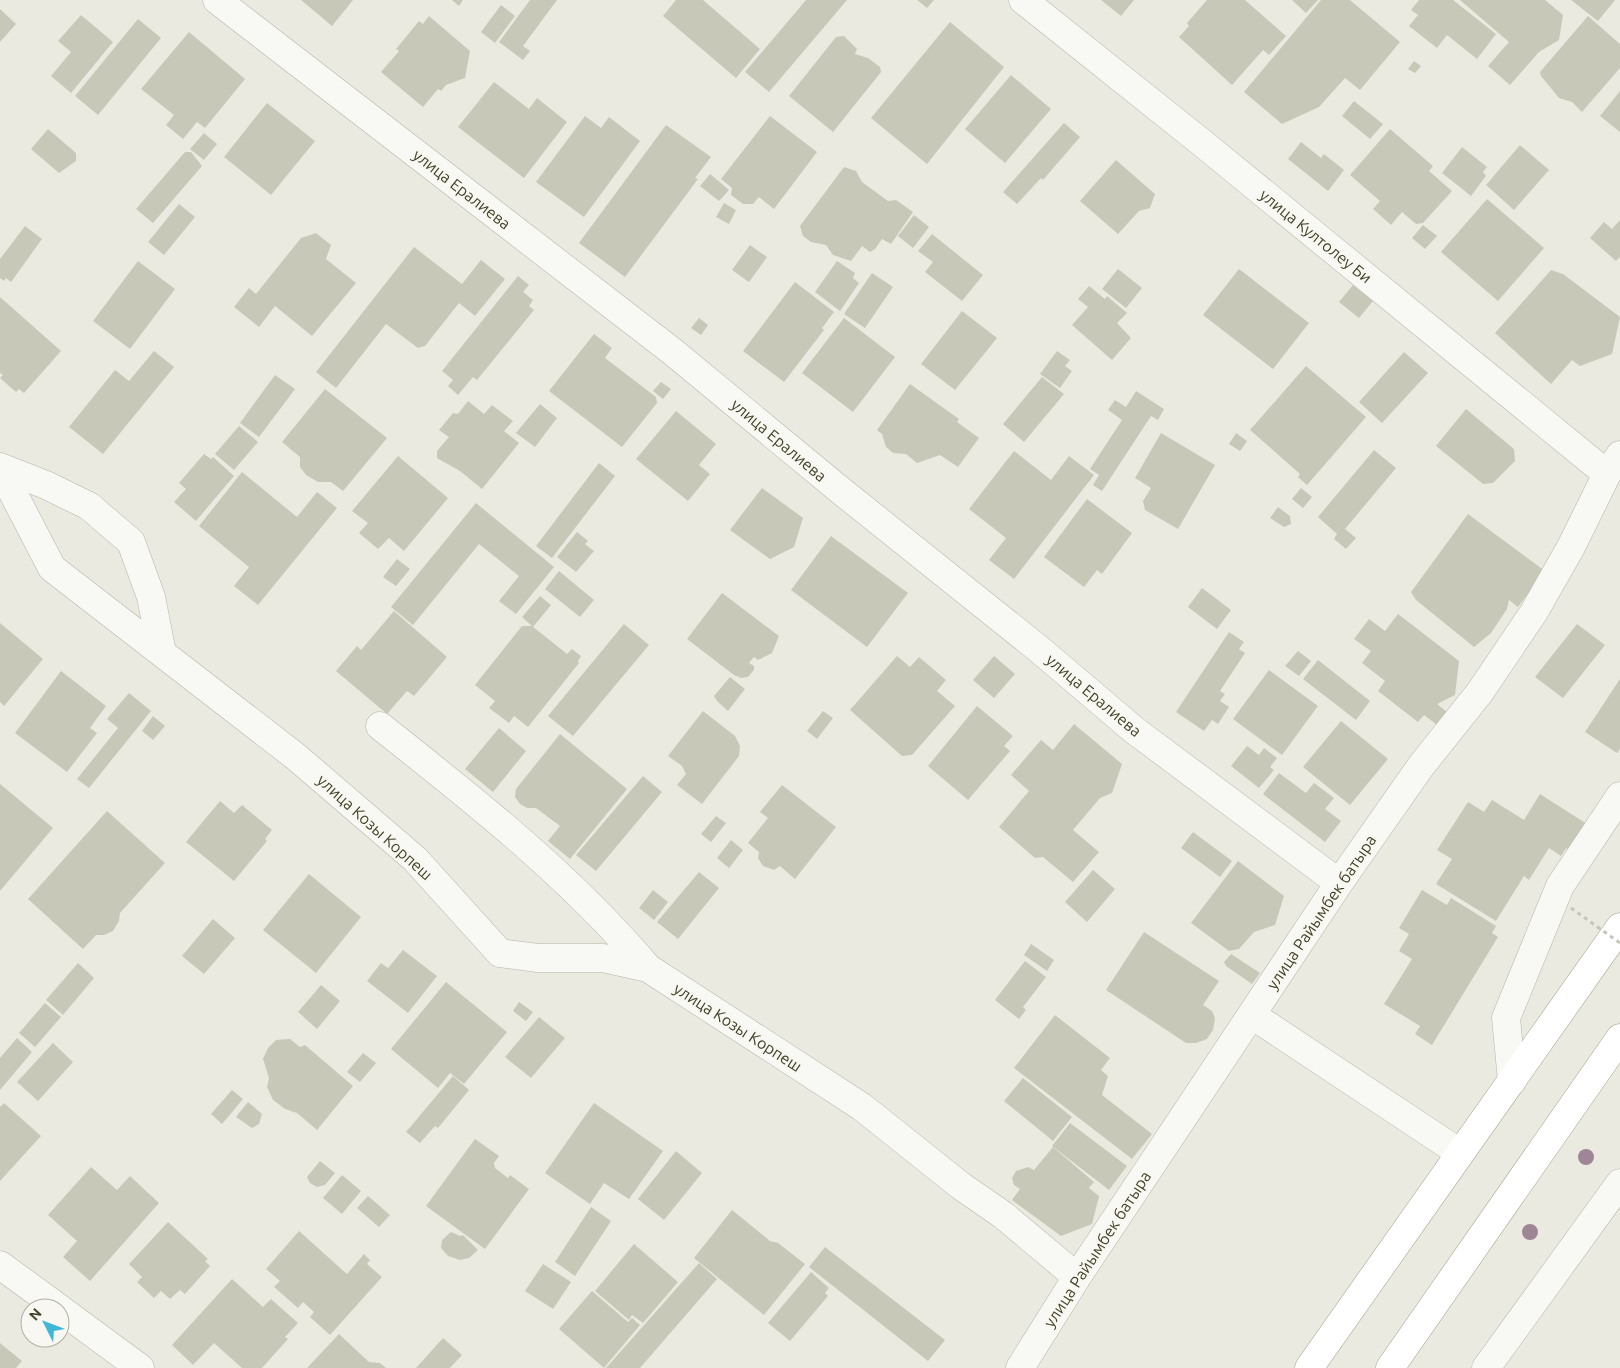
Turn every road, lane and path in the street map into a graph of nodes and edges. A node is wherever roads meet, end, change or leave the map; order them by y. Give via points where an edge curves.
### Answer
1 (217, 0) edge
2 (1023, 0) edge
3 (1614, 464) edge
4 (0, 467) edge
5 (162, 653) junction
6 (380, 726) dead end
7 (1620, 796) edge
8 (1339, 883) junction
9 (594, 907) junction
10 (1571, 908) dead end
11 (1620, 927) edge
12 (1620, 943) edge
13 (573, 958) junction
14 (648, 968) junction
15 (1252, 1015) junction
16 (1620, 1038) edge
17 (1512, 1080) junction
18 (1460, 1154) junction
19 (1620, 1182) edge
20 (0, 1265) edge
21 (1077, 1278) junction
22 (46, 1298) edge
23 (70, 1316) edge
24 (140, 1368) edge
25 (1020, 1368) edge
26 (1309, 1368) edge
27 (1390, 1368) edge
28 (1486, 1368) edge

1 - 8 street, улица Ералиева via 673,352 1134,730
2 - 3 street, улица Култолеу Би
3 - 8 street, улица Райымбек батыра via 1534,612 1480,692 1421,766
4 - 5 street, улица Козы Корпеш via 52,568
4 - 5 street via 89,506 131,542 151,596
5 - 13 street, улица Козы Корпеш via 296,756 415,859 500,953
6 - 9 street via 466,794
7 - 17 street via 1560,886 1506,1018
8 - 15 street, улица Райымбек батыра
9 - 13 street via 595,926 591,944
9 - 14 street
10 - 12 path, bridge
11 - 17 highway
13 - 14 street, улица Козы Корпеш via 603,958
14 - 21 street, улица Козы Корпеш via 862,1107 961,1186 1003,1215
15 - 18 street
15 - 21 street, улица Райымбек батыра
16 - 27 highway
17 - 18 highway
18 - 26 highway
19 - 28 street
20 - 22 street
21 - 25 street, улица Райымбек батыра
23 - 24 street

